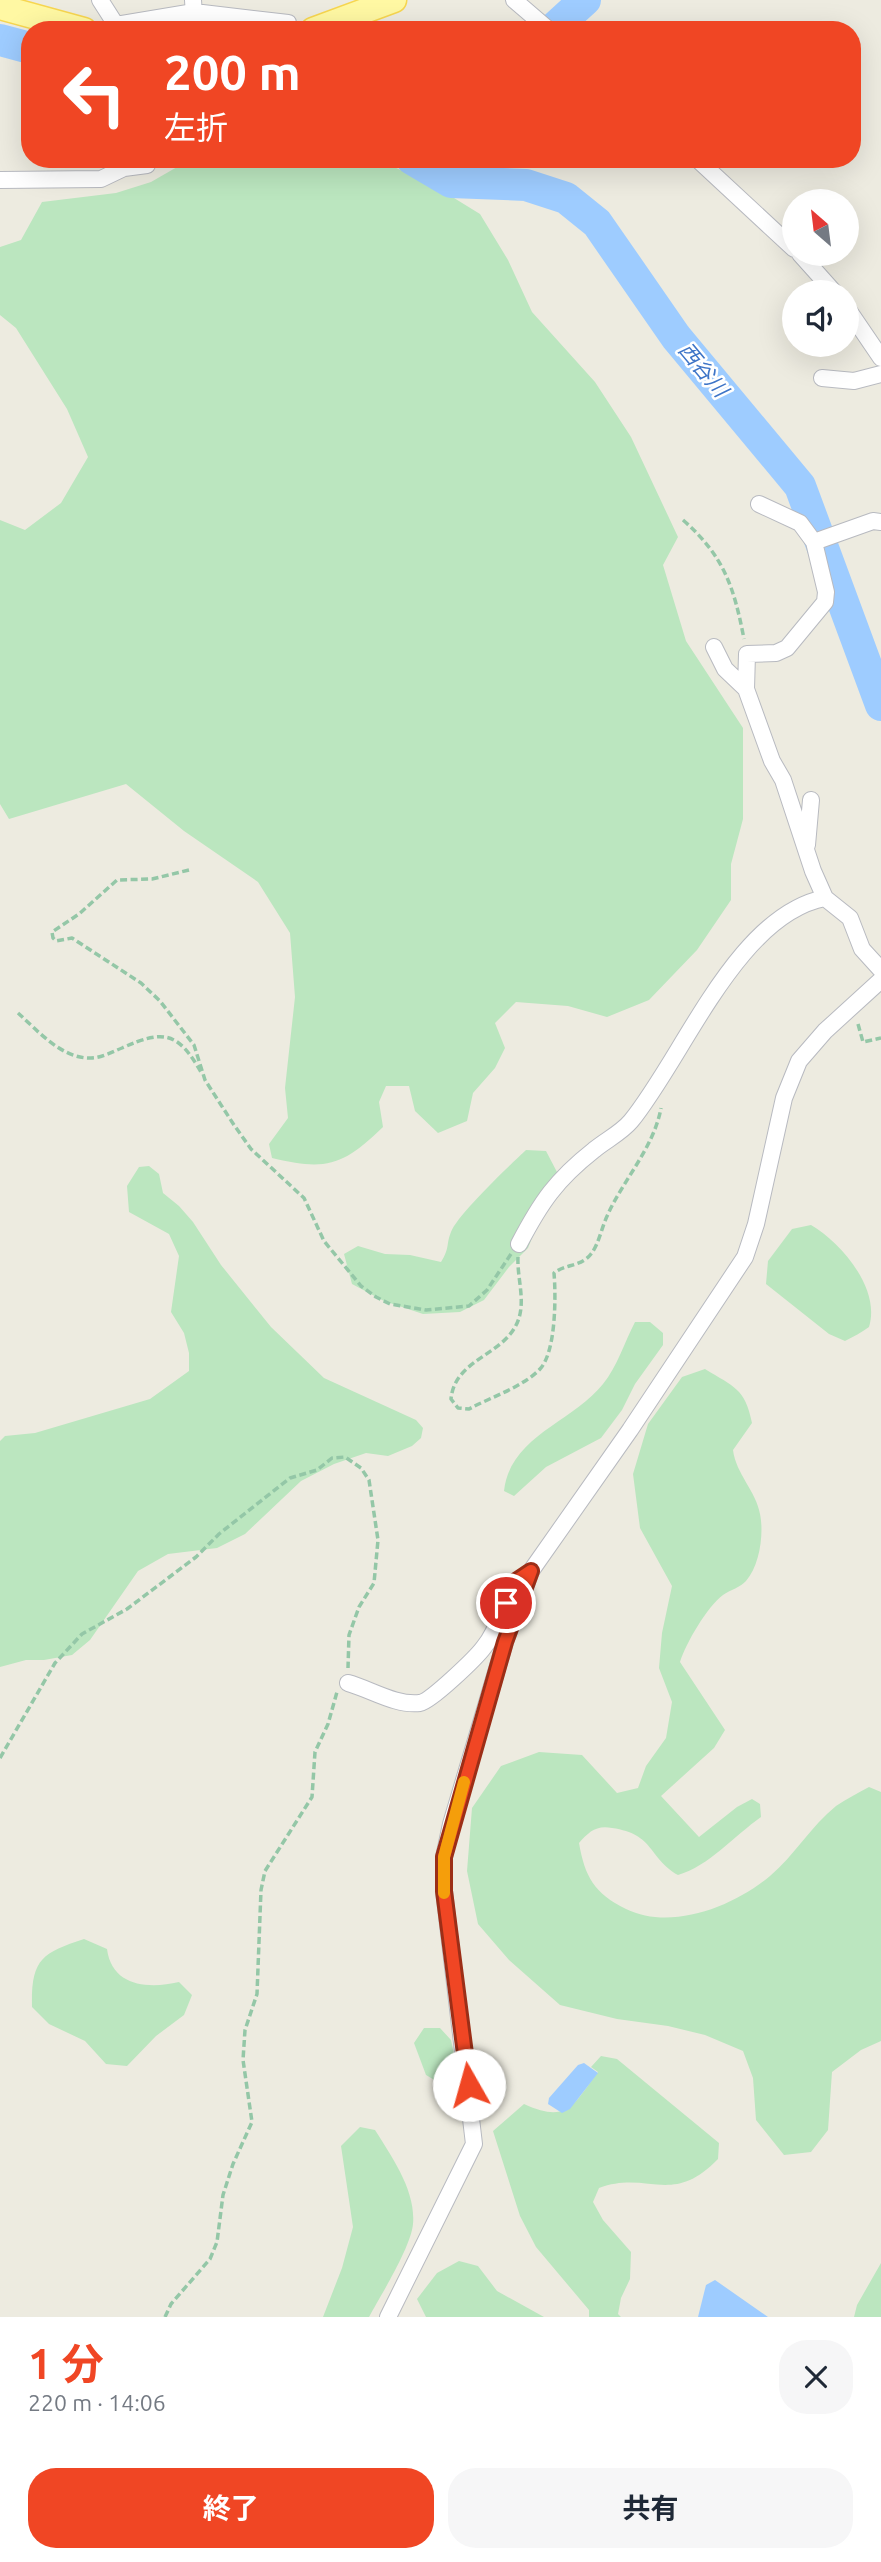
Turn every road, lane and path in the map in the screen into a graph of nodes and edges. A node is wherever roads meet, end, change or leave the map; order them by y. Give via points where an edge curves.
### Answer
1 (100, 0) edge
2 (394, 0) edge
3 (514, 0) edge
4 (194, 6) edge
5 (0, 7) edge
6 (51, 21) edge
7 (112, 21) edge
8 (138, 21) edge
9 (277, 21) edge
10 (343, 21) edge
11 (539, 21) edge
12 (124, 168) edge
13 (707, 168) edge
14 (0, 180) edge
15 (782, 237) edge
16 (811, 266) edge
17 (823, 280) edge
18 (859, 325) edge
19 (881, 358) edge
20 (881, 374) edge
21 (822, 378) dead end
22 (759, 504) dead end
23 (683, 520) dead end
24 (881, 522) edge
25 (820, 539) junction
26 (714, 647) dead end
27 (747, 654) junction
28 (746, 689) junction
29 (811, 800) dead end
30 (807, 845) junction
31 (189, 870) dead end
32 (825, 898) junction
33 (881, 970) edge
34 (881, 979) edge
35 (852, 1005) junction
36 (19, 1013) dead end
37 (881, 1038) edge
38 (205, 1080) junction
39 (662, 1103) dead end
40 (519, 1244) junction
41 (531, 1571) junction
42 (348, 1683) junction
43 (0, 1758) edge
44 (165, 2317) edge
45 (388, 2317) edge

1 - 7 street
2 - 10 main road
3 - 11 street
4 - 8 street
4 - 9 street
5 - 6 main road
12 - 14 street via 101,179
13 - 15 street
16 - 17 street
18 - 19 street
20 - 21 street via 853,381
22 - 25 street via 800,523
23 - 27 path via 721,561 735,592
24 - 25 street
25 - 27 street via 826,593 822,607 787,648
26 - 28 street via 725,668
27 - 28 street
28 - 30 street
29 - 30 street
30 - 32 street
31 - 38 path via 152,879 117,880 52,932 56,941 72,938 141,983 194,1045
32 - 33 street via 850,918 862,949
32 - 40 street via 788,912 747,949 631,1122 556,1182
34 - 35 street
35 - 37 path via 863,1042
35 - 41 street via 799,1061 784,1098 745,1256
36 - 38 path via 56,1046 91,1059 148,1038 176,1040 187,1049
38 - 40 path via 251,1149 304,1198 324,1241 361,1286 376,1297 426,1310 470,1306
39 - 40 path via 654,1133 618,1193 591,1254 554,1273 548,1355 541,1368 469,1409 458,1408 451,1399 461,1370 510,1336 519,1316
41 - 42 street via 516,1581 485,1646 434,1698 420,1703 400,1701
41 - 45 street via 501,1654 444,1857 444,1891 474,2144
42 - 43 path via 349,1635 374,1583 378,1539 369,1480 345,1457 332,1458 317,1470 290,1478 127,1609 82,1634 55,1663
42 - 44 path via 337,1692 315,1752 312,1797 265,1871 257,1994 245,2030 243,2060 252,2122 223,2195 217,2242

